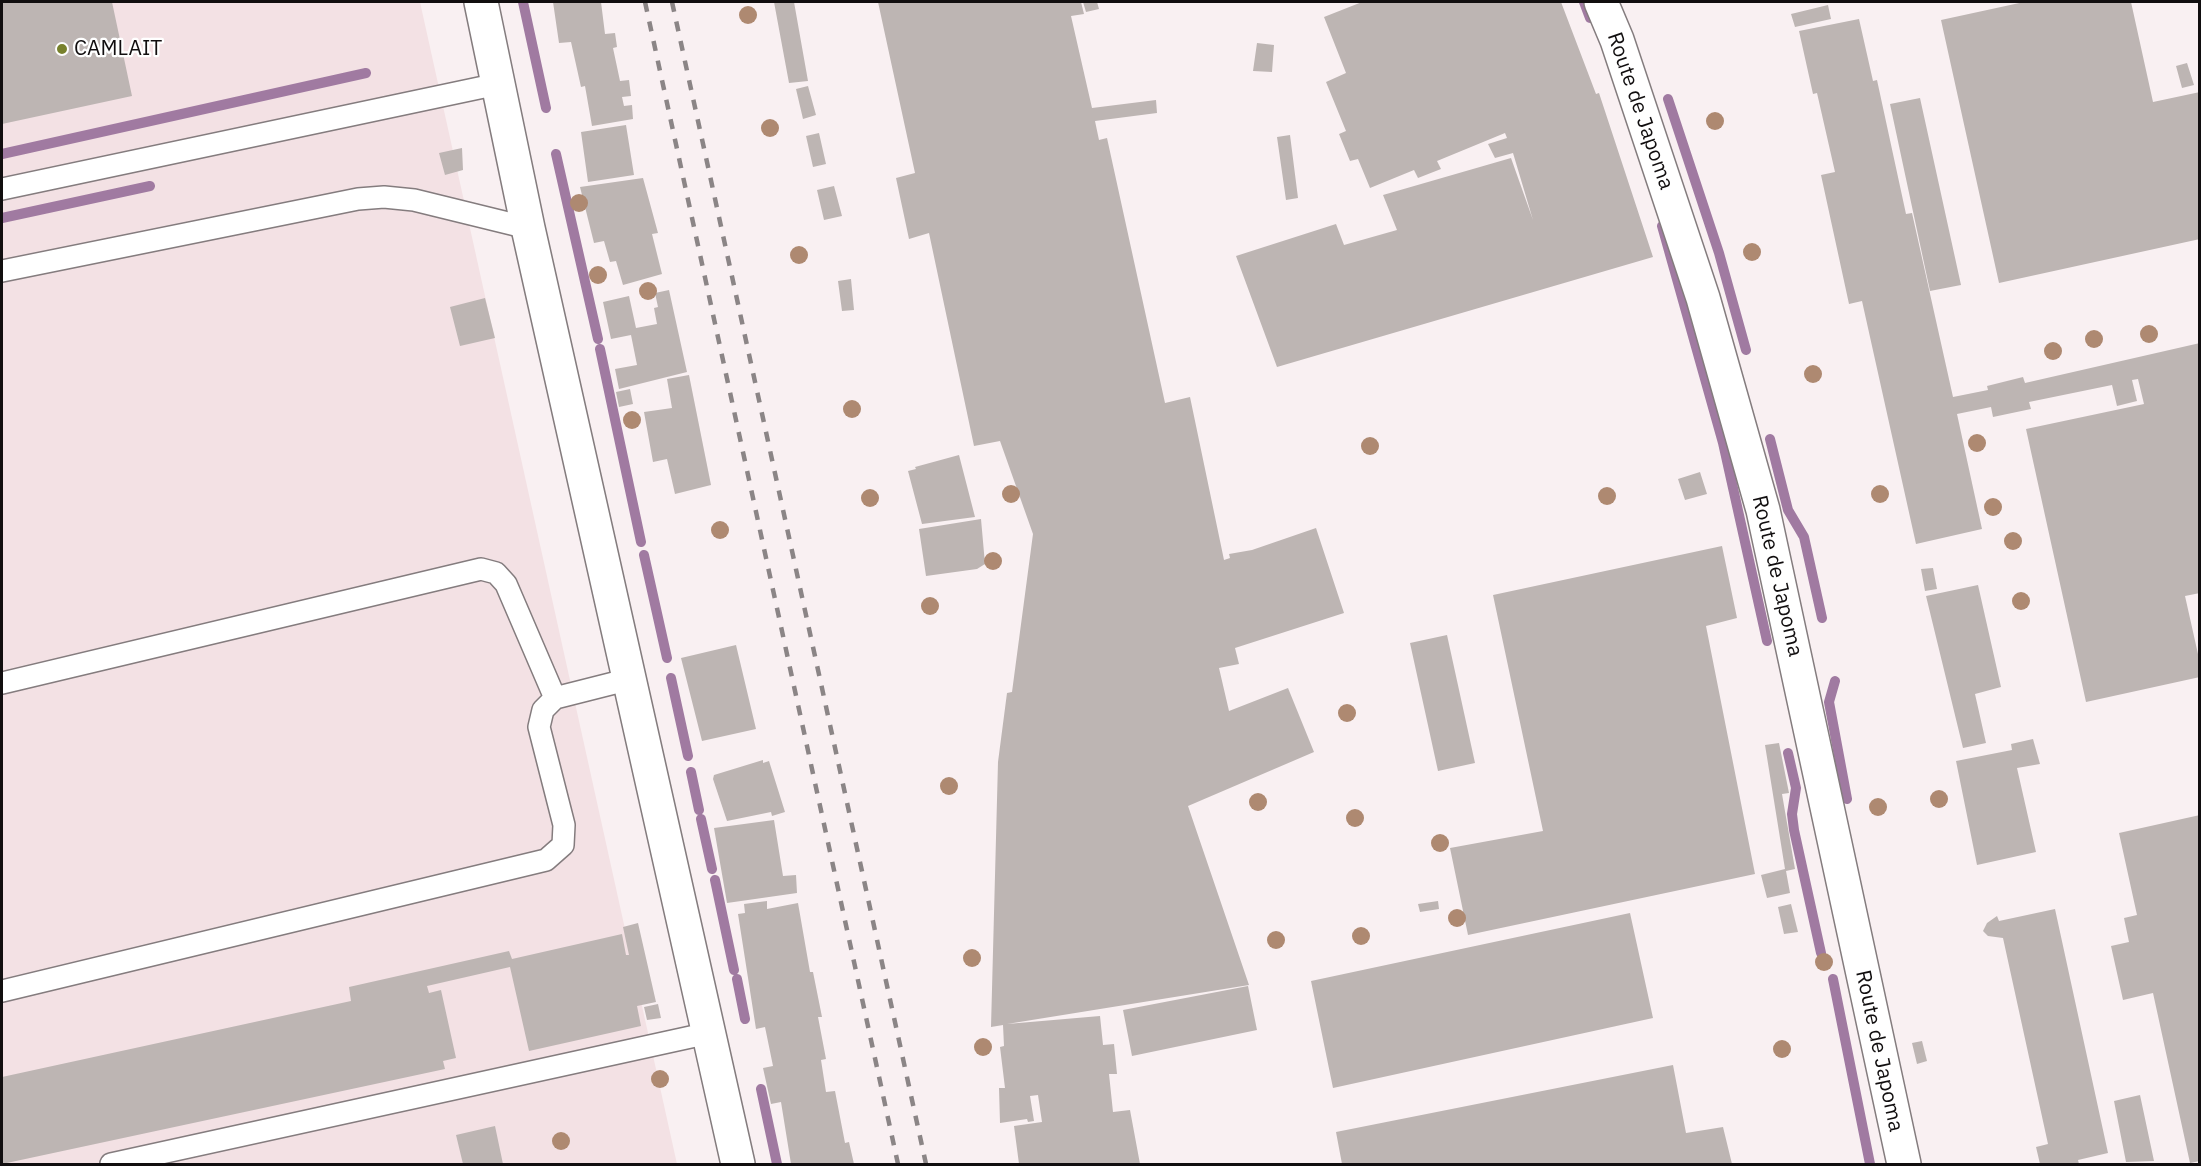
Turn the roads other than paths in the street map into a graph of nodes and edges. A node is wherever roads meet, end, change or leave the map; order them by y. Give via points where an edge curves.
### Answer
1 (481, 2) edge
2 (1601, 2) edge
3 (498, 84) junction
4 (2, 189) edge
5 (528, 228) junction
6 (2, 271) edge
7 (630, 679) junction
8 (2, 683) edge
9 (555, 698) junction
10 (2, 991) edge
11 (709, 1033) junction
12 (111, 1164) edge
13 (738, 1164) edge
14 (1904, 1164) edge

1 - 3 street
2 - 14 street, Route de Japoma via 1703,298 1763,510
3 - 4 lane
3 - 5 street
5 - 6 lane via 414,200 358,199
5 - 7 street
7 - 9 lane
7 - 11 street
8 - 9 lane via 481,569 496,573 506,584
9 - 10 lane via 543,710 539,727 564,825 563,845 546,860
11 - 12 lane
11 - 13 street

